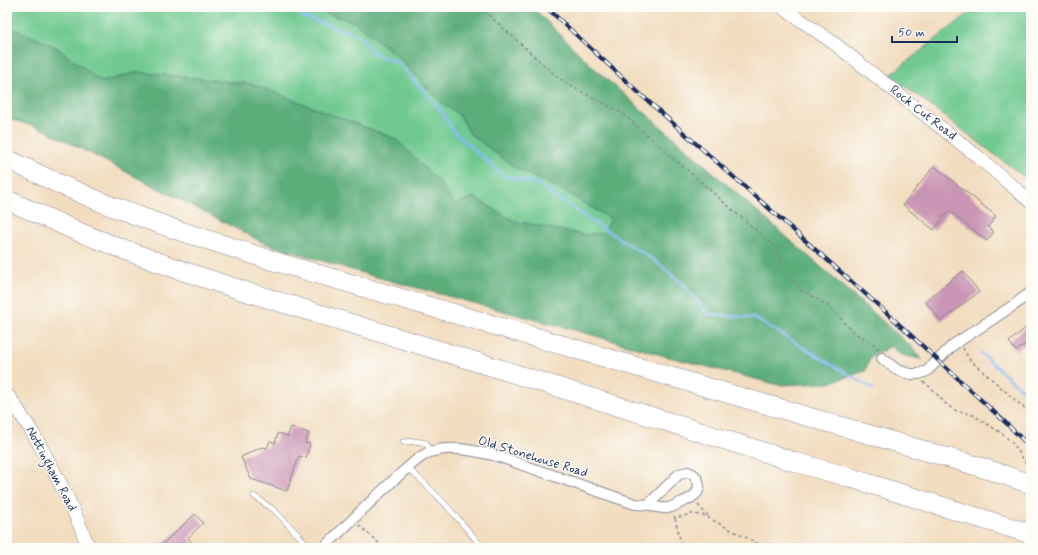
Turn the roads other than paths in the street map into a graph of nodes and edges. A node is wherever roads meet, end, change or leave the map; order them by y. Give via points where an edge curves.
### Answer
1 (782, 7) edge
2 (7, 159) edge
3 (7, 200) edge
4 (1031, 202) edge
5 (1031, 292) edge
6 (882, 358) road end
7 (7, 394) edge
8 (403, 442) dead end
9 (431, 452) junction
10 (407, 468) junction
11 (1031, 484) edge
12 (254, 496) dead end
13 (650, 504) junction
14 (1031, 534) edge
15 (89, 548) edge
16 (311, 548) edge
17 (323, 548) edge
18 (483, 548) edge

1 - 4 street, Rock Cut Road via 835,44
2 - 11 highway via 115,207 280,263
3 - 14 highway via 122,249 244,291
5 - 6 street via 954,345 927,371 910,374 897,370
7 - 15 street, Nottingham Road via 50,462
8 - 9 lane via 426,443
9 - 10 street, Old Stonehouse Road
9 - 13 street, Old Stonehouse Road via 453,448 497,456 635,504
10 - 17 street, Old Stonehouse Road
10 - 18 lane via 445,504
12 - 16 lane via 274,510
13 - 13 street, Old Stonehouse Road via 679,474 688,472 696,477 699,484 696,495 669,508

